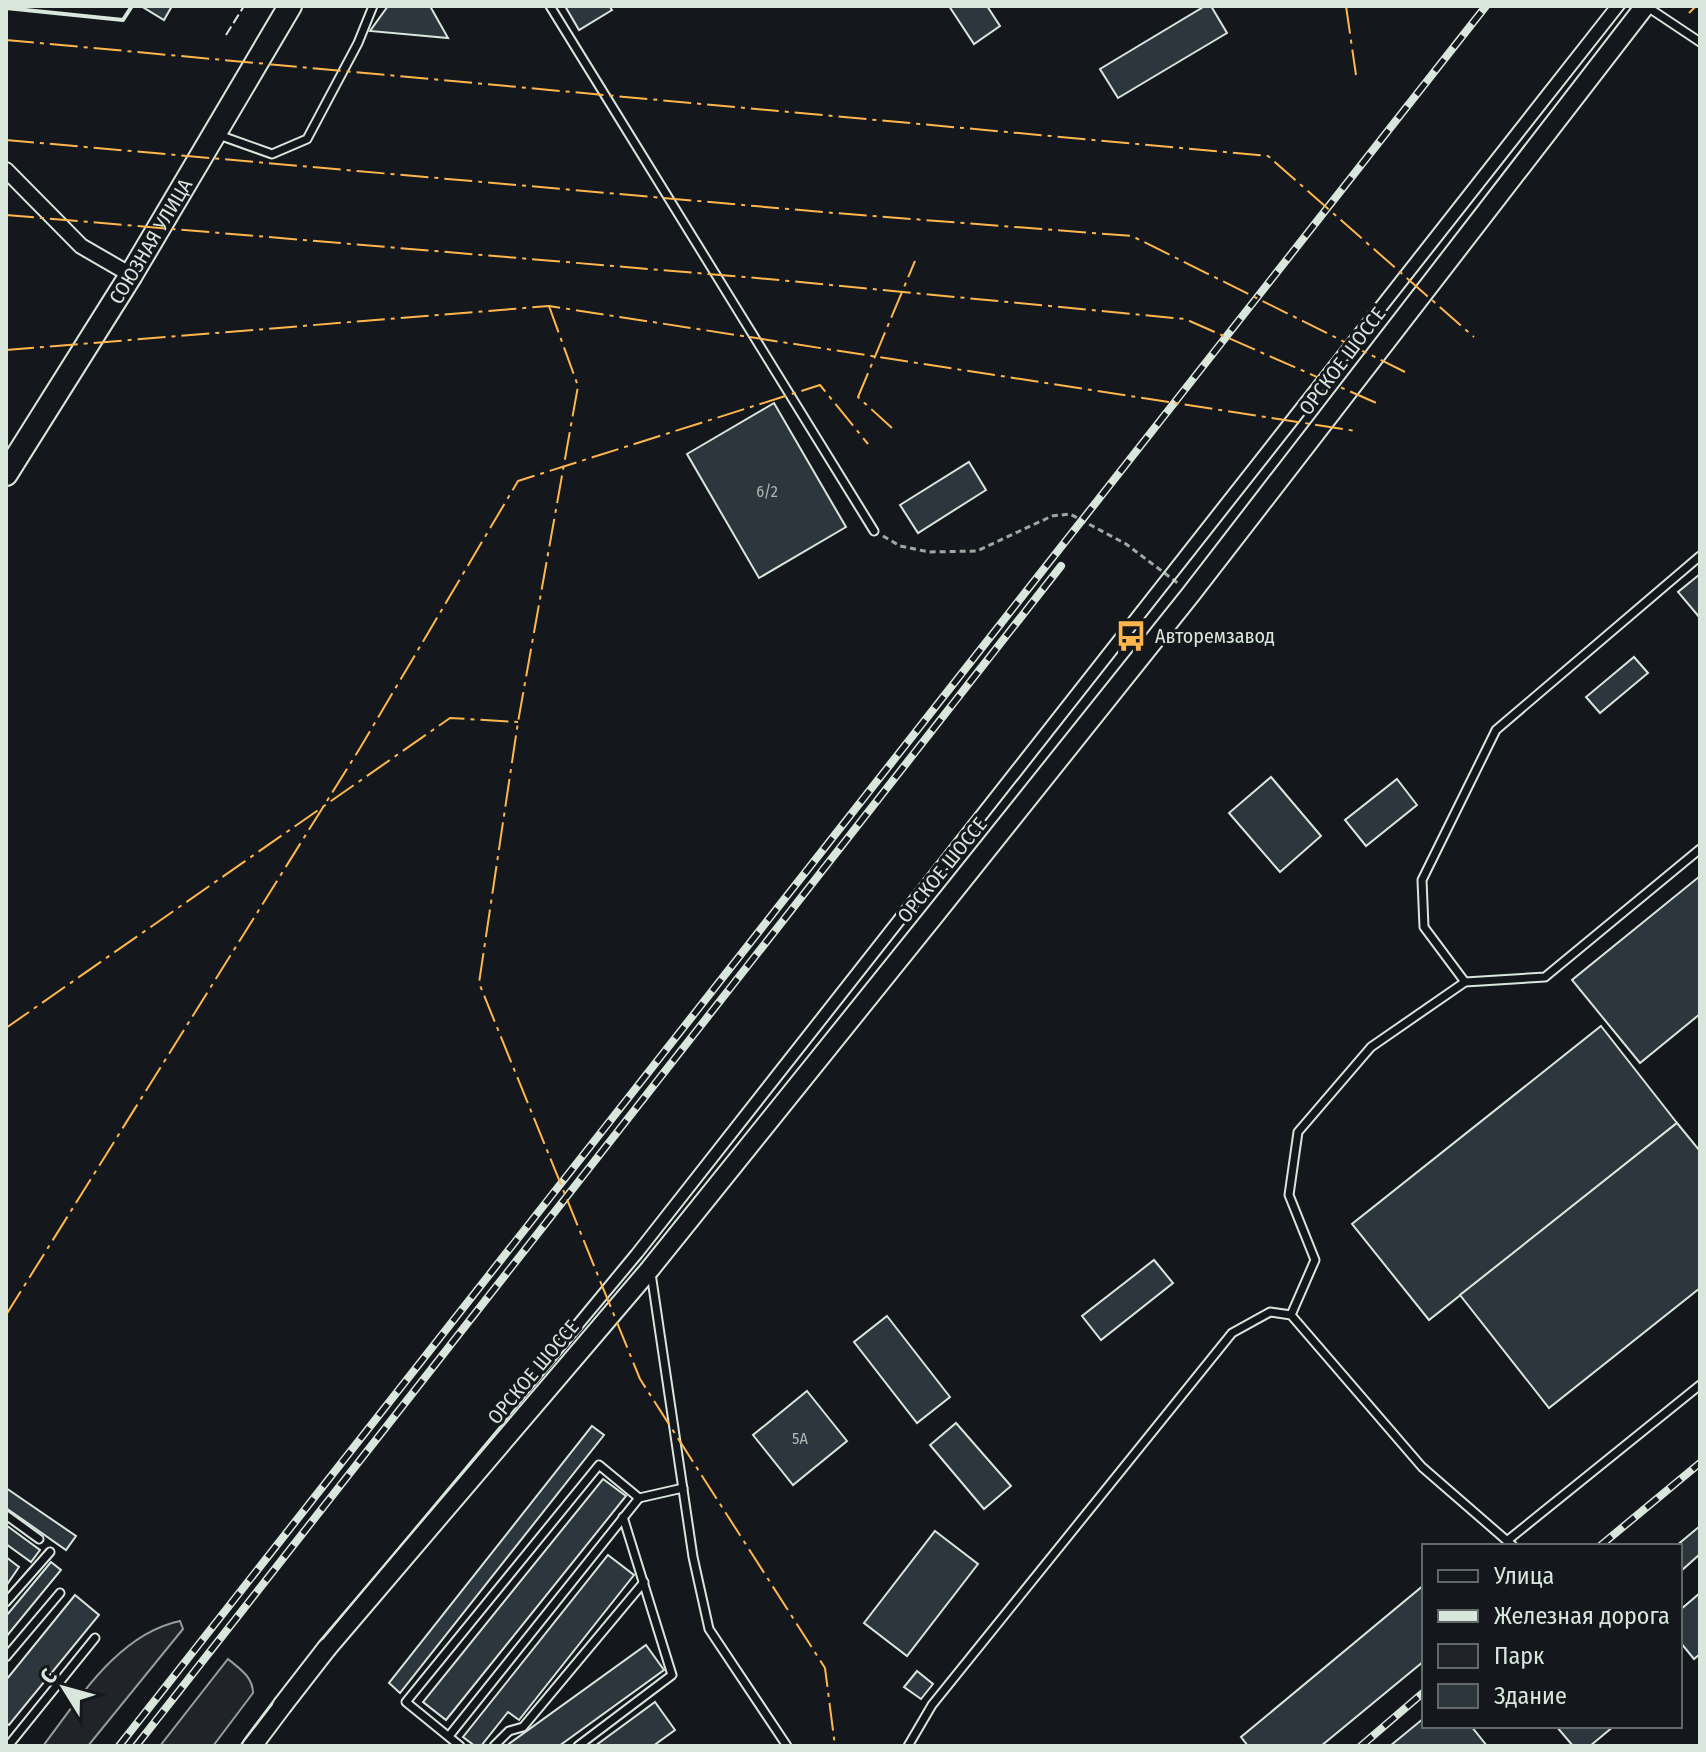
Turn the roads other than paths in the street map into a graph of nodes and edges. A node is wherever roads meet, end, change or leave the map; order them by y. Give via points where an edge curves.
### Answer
1 (290, 6) edge
2 (373, 6) edge
3 (550, 6) edge
4 (1646, 6) edge
5 (1700, 42) edge
6 (214, 134) junction
7 (6, 170) edge
8 (131, 275) junction
9 (6, 474) edge
10 (874, 531) road end
11 (1700, 556) edge
12 (1700, 849) edge
13 (1465, 982) junction
14 (650, 1269) junction
15 (1291, 1315) junction
16 (1700, 1385) edge
17 (683, 1488) junction
18 (639, 1498) junction
19 (6, 1515) edge
20 (623, 1517) junction
21 (39, 1539) dead end
22 (1510, 1543) edge
23 (50, 1552) dead end
24 (644, 1582) junction
25 (60, 1593) dead end
26 (6, 1602) edge
27 (95, 1638) dead end
28 (6, 1657) edge
29 (449, 1736) junction
30 (9, 1740) edge
31 (252, 1746) edge
32 (460, 1746) edge
33 (494, 1746) edge
34 (578, 1746) edge
35 (787, 1746) edge
36 (908, 1746) edge

1 - 6 main road, СОЮЗНАЯ УЛИЦА
2 - 6 lane via 307,139 272,154
3 - 10 lane
4 - 5 lane
4 - 14 street, ОРСКОЕ ШОССЕ via 1191,594
6 - 8 main road, СОЮЗНАЯ УЛИЦА
7 - 8 street via 81,246
8 - 9 main road, СОЮЗНАЯ УЛИЦА
11 - 13 lane via 1496,730 1422,880 1424,927
12 - 13 lane via 1545,977
13 - 15 lane via 1371,1047 1298,1132 1289,1195 1315,1260
14 - 17 lane
14 - 31 street, ОРСКОЕ ШОССЕ, bridge via 327,1648
15 - 22 lane via 1422,1467
15 - 36 lane via 1270,1312 1232,1333 932,1705
16 - 22 lane
17 - 18 lane
17 - 35 lane via 709,1629
18 - 20 lane
18 - 29 lane via 599,1465 406,1702
19 - 21 lane
20 - 24 lane
20 - 29 lane
23 - 26 lane
24 - 33 lane via 523,1727 509,1731
24 - 34 lane via 672,1675
25 - 28 lane
27 - 30 lane
29 - 32 lane

